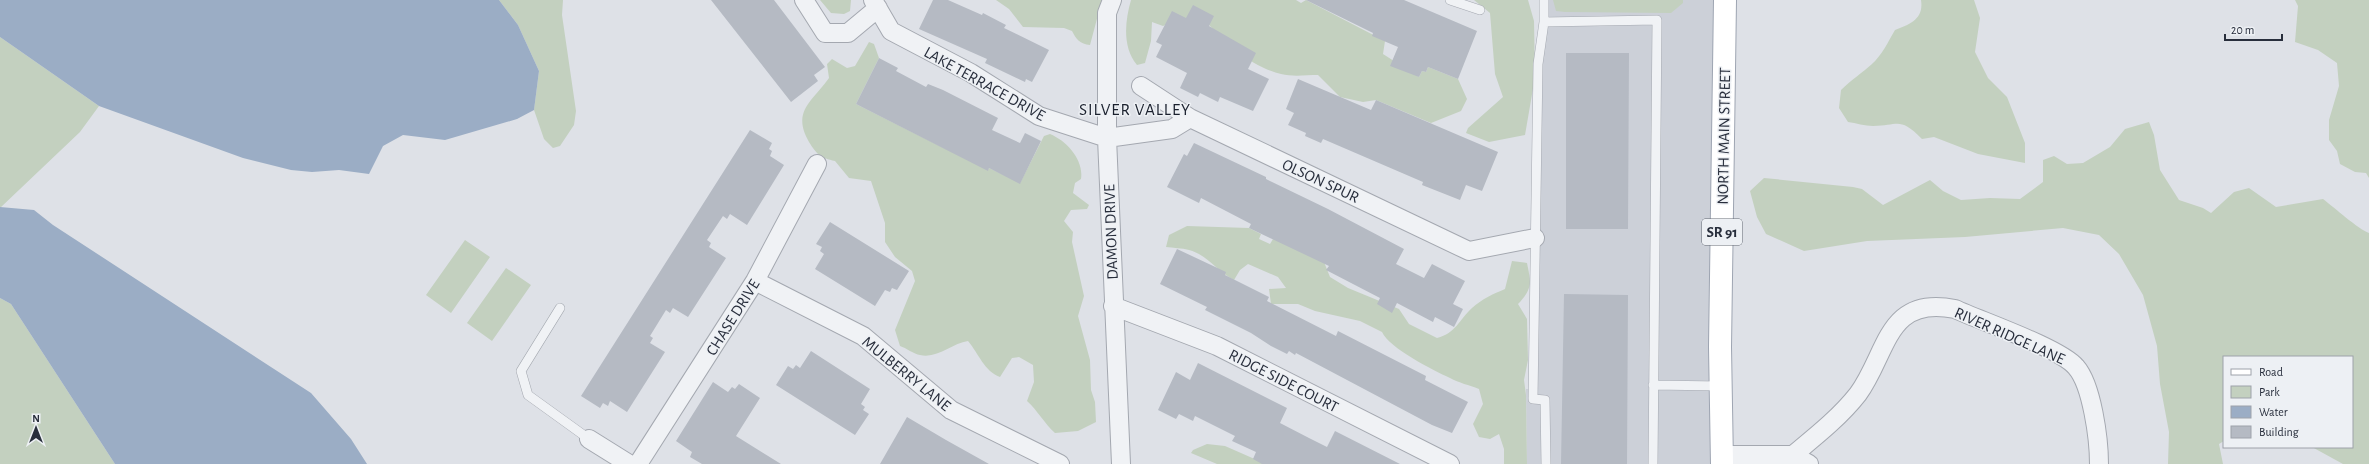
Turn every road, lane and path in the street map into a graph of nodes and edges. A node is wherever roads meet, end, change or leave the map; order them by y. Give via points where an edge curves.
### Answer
1 (804, 0) edge
2 (1112, 0) edge
3 (1450, 0) edge
4 (1544, 0) edge
5 (1725, 0) edge
6 (875, 4) edge
7 (1480, 10) dead end
8 (1544, 22) junction
9 (1141, 86) dead end
10 (1190, 118) junction
11 (1107, 138) junction
12 (817, 164) dead end
13 (1535, 238) junction
14 (755, 281) junction
15 (1113, 306) junction
16 (560, 308) dead end
17 (1653, 385) junction
18 (1720, 386) junction
19 (589, 438) joint
20 (1721, 459) edge
21 (1801, 460) edge
22 (629, 464) edge
23 (638, 464) edge
24 (1060, 464) edge
25 (1121, 464) edge
26 (1450, 464) edge
27 (1546, 464) edge
28 (1652, 464) edge
29 (2098, 464) edge

1 - 6 street, LAKE TERRACE DRIVE via 825,33 848,33
2 - 11 street, DAMON DRIVE via 1107,13
3 - 7 lane
4 - 8 lane
5 - 18 main road, NORTH MAIN STREET / SR 91
6 - 11 street, LAKE TERRACE DRIVE via 891,31 971,73 1039,116
8 - 13 lane via 1538,64
8 - 17 lane via 1657,20
9 - 10 street, OLSON SPUR
10 - 11 street via 1172,128
10 - 13 street, OLSON SPUR via 1469,251
11 - 15 street, DAMON DRIVE
12 - 14 street, CHASE DRIVE
13 - 27 lane via 1533,399 1545,400
14 - 23 street, CHASE DRIVE
14 - 24 street, MULBERRY LANE via 863,336 951,410
15 - 25 street, DAMON DRIVE
15 - 26 street, RIDGE SIDE COURT via 1217,346
16 - 19 lane via 521,371 528,396
17 - 18 lane
17 - 28 lane
18 - 20 main road, NORTH MAIN STREET / SR 91
19 - 22 street
20 - 21 street, RIVER RIDGE LANE
21 - 29 street, RIVER RIDGE LANE via 1859,392 1886,339 1904,316 1915,310 1940,306 2053,351 2076,366 2087,388 2095,429

